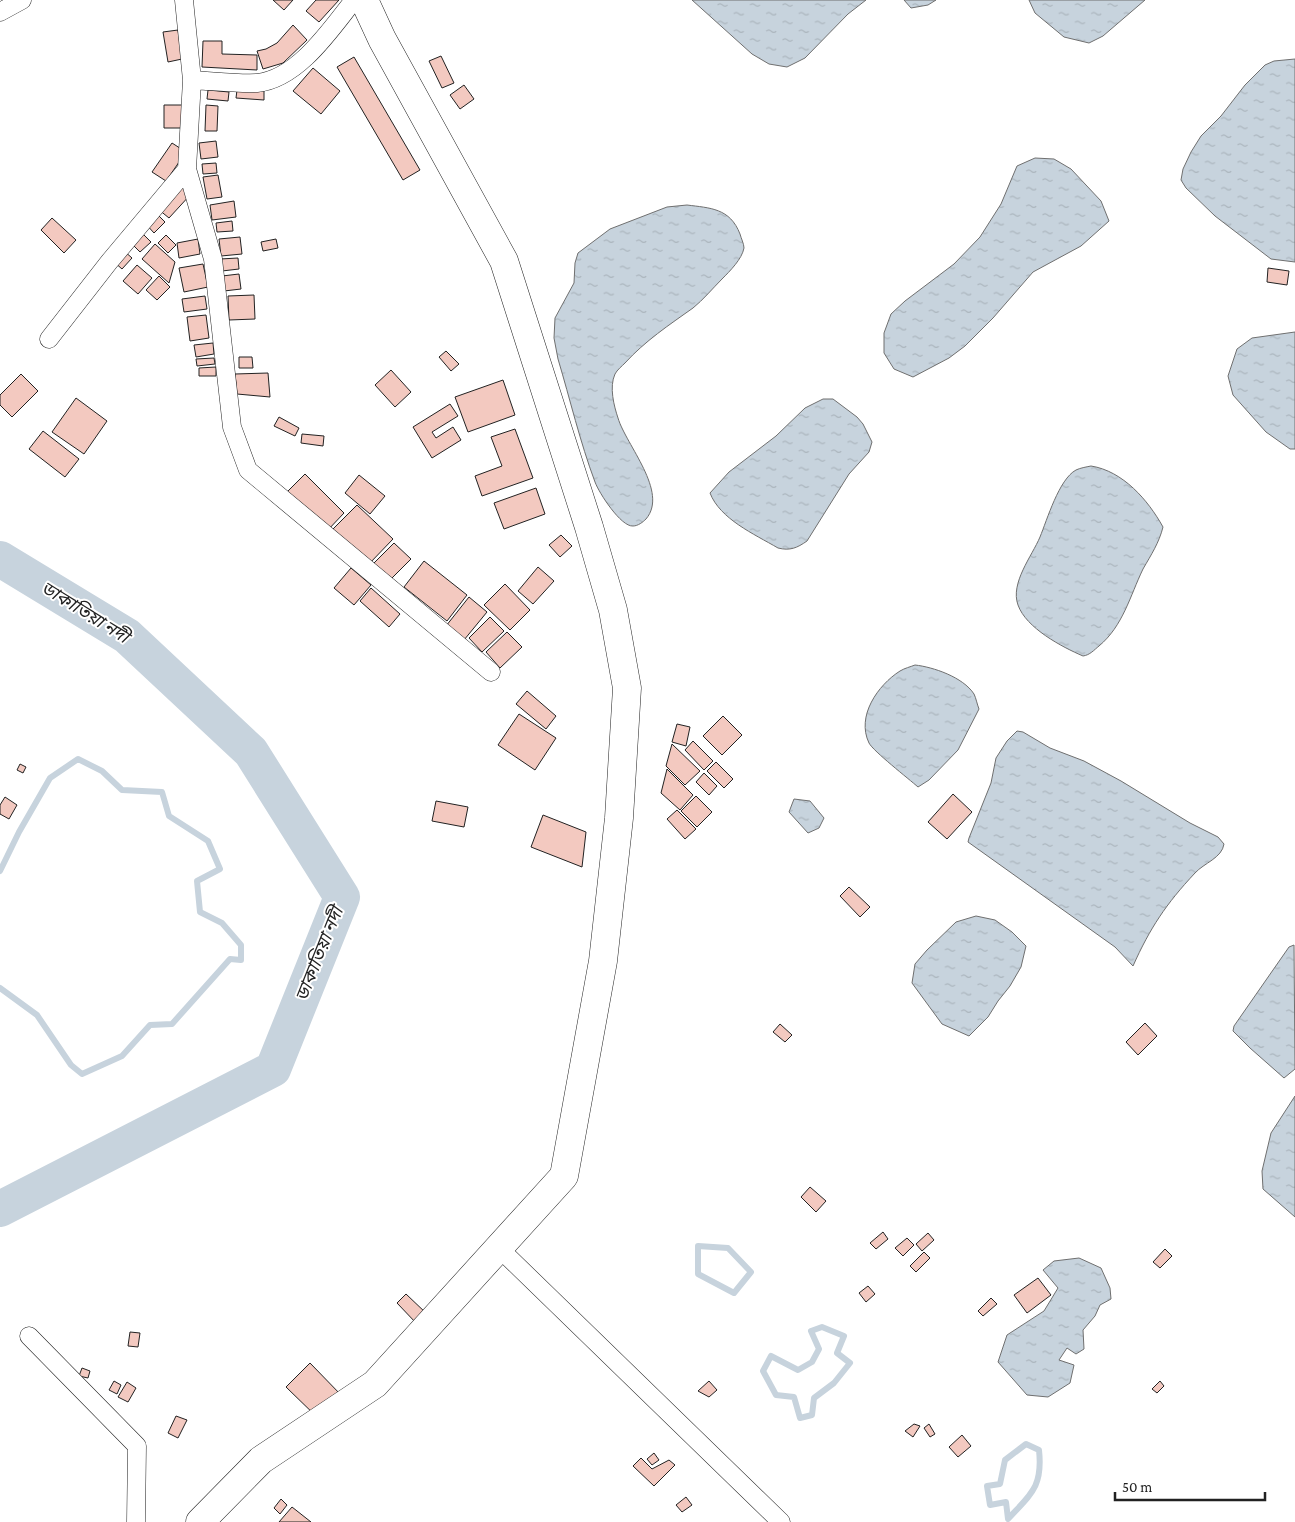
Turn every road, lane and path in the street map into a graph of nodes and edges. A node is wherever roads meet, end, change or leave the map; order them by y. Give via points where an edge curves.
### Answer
1 (22, 0) edge
2 (184, 0) edge
3 (354, 0) edge
4 (364, 0) edge
5 (0, 12) edge
6 (192, 80) junction
7 (187, 168) junction
8 (49, 340) dead end
9 (491, 672) dead end
10 (499, 1248) junction
11 (29, 1336) dead end
12 (136, 1522) edge
13 (200, 1522) edge
14 (780, 1522) edge

1 - 5 street
2 - 6 street
3 - 6 street via 311,53 284,74 259,83
4 - 10 main road via 382,39 504,261 613,610 627,688 619,818 603,961 564,1176
6 - 7 street
7 - 8 street
7 - 9 street via 213,259 232,427 248,470
10 - 13 main road via 375,1384 261,1460
10 - 14 street
11 - 12 street via 137,1446

